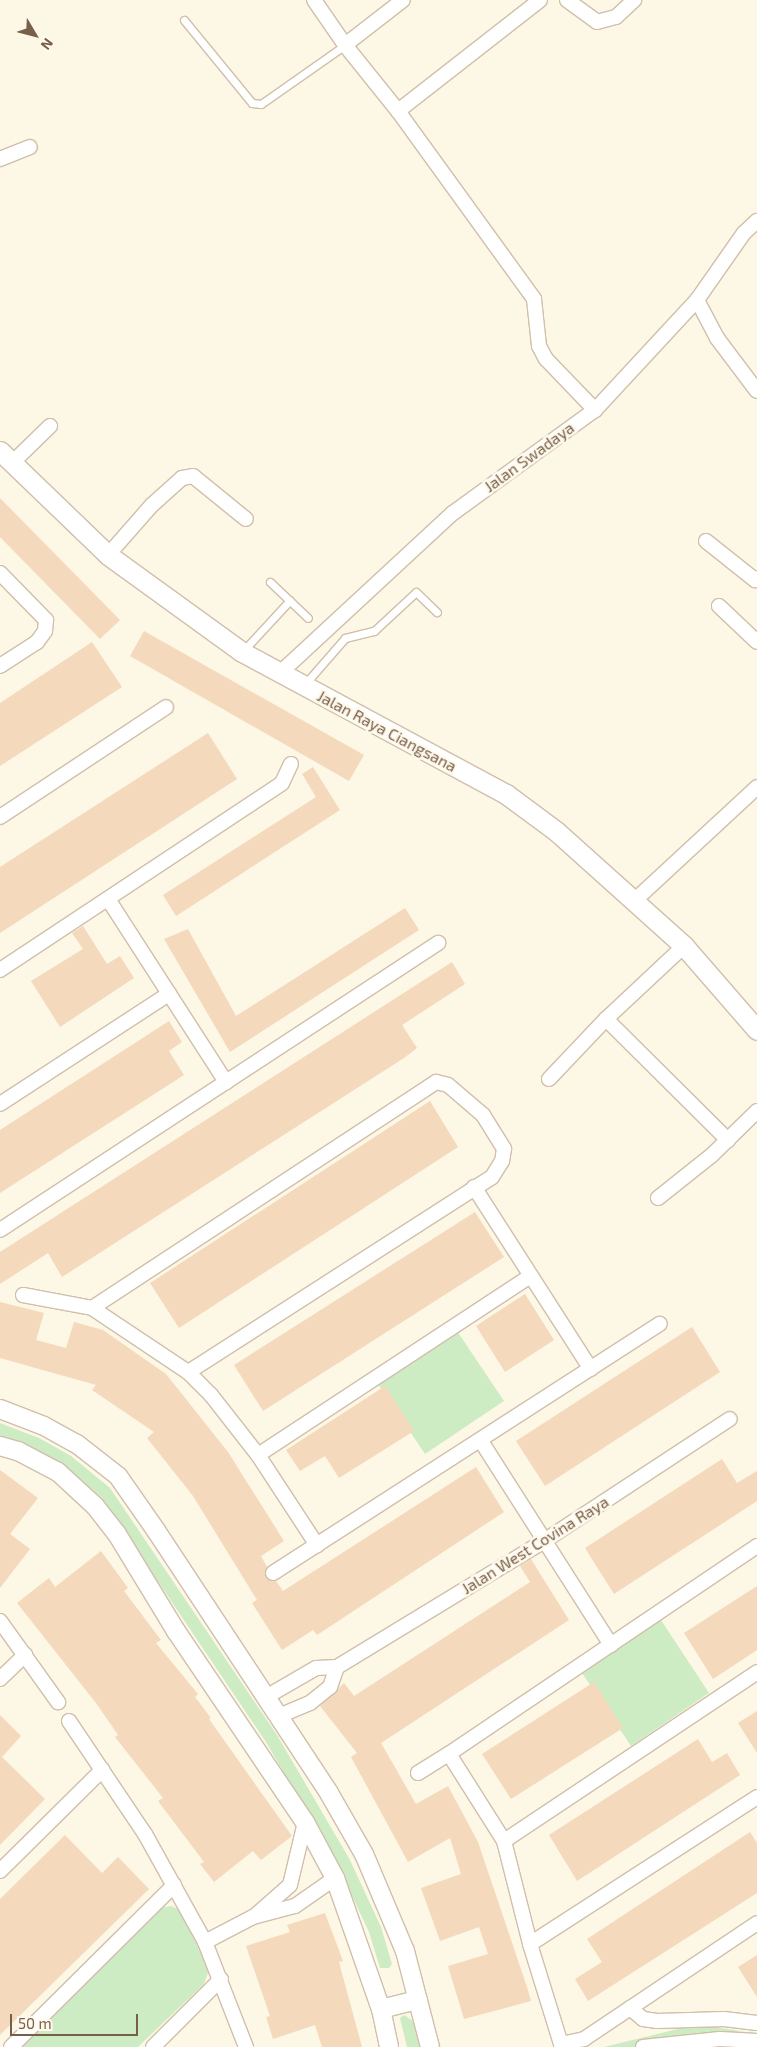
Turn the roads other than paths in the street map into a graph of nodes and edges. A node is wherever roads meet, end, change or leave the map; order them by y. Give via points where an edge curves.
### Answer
1 (314, 0) edge
2 (403, 0) edge
3 (540, 0) edge
4 (567, 0) edge
5 (634, 0) edge
6 (184, 20) dead end
7 (345, 45) junction
8 (398, 110) junction
9 (30, 147) dead end
10 (0, 159) edge
11 (757, 222) edge
12 (697, 300) junction
13 (757, 391) edge
14 (595, 410) junction
15 (50, 426) dead end
16 (6, 457) edge
17 (246, 519) dead end
18 (706, 541) dead end
19 (108, 554) junction
20 (0, 573) edge
21 (757, 578) edge
22 (270, 582) dead end
23 (290, 600) junction
24 (719, 606) dead end
25 (437, 612) dead end
26 (308, 618) dead end
27 (757, 642) edge
28 (242, 652) junction
29 (0, 666) edge
30 (280, 673) junction
31 (303, 686) junction
32 (166, 707) dead end
33 (291, 764) dead end
34 (757, 787) edge
35 (0, 817) edge
36 (108, 899) junction
37 (633, 902) junction
38 (438, 943) dead end
39 (684, 946) junction
40 (0, 970) edge
41 (169, 994) junction
42 (606, 1019) junction
43 (757, 1030) edge
44 (549, 1079) dead end
45 (226, 1082) junction
46 (0, 1104) edge
47 (757, 1111) edge
48 (728, 1140) junction
49 (474, 1187) junction
50 (658, 1198) dead end
51 (0, 1230) edge
52 (531, 1276) junction
53 (23, 1295) dead end
54 (92, 1308) junction
55 (660, 1324) dead end
56 (591, 1369) junction
57 (188, 1372) junction
58 (0, 1409) edge
59 (730, 1418) dead end
60 (481, 1441) junction
61 (0, 1446) edge
62 (258, 1455) junction
63 (544, 1541) junction
64 (317, 1545) junction
65 (757, 1546) edge
66 (273, 1573) dead end
67 (0, 1621) edge
68 (611, 1645) junction
69 (25, 1655) junction
70 (337, 1667) junction
71 (757, 1672) edge
72 (0, 1679) edge
73 (266, 1698) junction
74 (58, 1702) dead end
75 (279, 1716) junction
76 (69, 1721) dead end
77 (449, 1754) junction
78 (102, 1770) junction
79 (418, 1773) dead end
80 (757, 1797) edge
81 (305, 1822) junction
82 (504, 1840) junction
83 (0, 1871) edge
84 (335, 1878) junction
85 (174, 1885) junction
86 (253, 1917) junction
87 (757, 1923) edge
88 (205, 1942) junction
89 (530, 1944) junction
90 (221, 1979) junction
91 (418, 2000) junction
92 (630, 2008) junction
93 (381, 2009) junction
94 (757, 2022) edge
95 (757, 2041) edge
96 (10, 2047) edge
97 (153, 2047) edge
98 (246, 2047) edge
99 (389, 2047) edge
100 (430, 2047) edge
101 (643, 2047) edge

1 - 7 street
2 - 7 street
3 - 8 street
4 - 5 street via 597,22 616,17
6 - 7 lane via 252,103 261,104
7 - 8 street
8 - 14 street via 534,299 540,346 546,359
9 - 10 street
11 - 12 street, Jalan Swadaya via 744,234
12 - 13 street via 717,338
12 - 14 street, Jalan Swadaya
14 - 30 street, Jalan Swadaya via 453,513
15 - 16 street
16 - 19 main road, Jalan Raya Ciangsana
17 - 19 street via 193,476 182,478 152,505
18 - 21 street via 755,580
19 - 28 main road, Jalan Raya Ciangsana
20 - 29 street via 46,620 45,631 37,642
22 - 23 lane
23 - 26 lane
23 - 28 lane
24 - 27 street
25 - 31 lane via 416,592 374,631 345,638
28 - 30 main road, Jalan Raya Ciangsana
30 - 31 main road, Jalan Raya Ciangsana
31 - 37 main road, Jalan Raya Ciangsana via 506,794 556,831
32 - 35 street
33 - 36 street via 282,783
34 - 37 street
36 - 40 street
36 - 41 street
37 - 39 main road, Jalan Raya Ciangsana
38 - 45 street
39 - 42 street
39 - 43 main road, Jalan Raya Ciangsana
41 - 45 street
41 - 46 street
42 - 44 street
42 - 48 street
45 - 51 street
47 - 48 street
48 - 50 street
49 - 52 street
49 - 54 street via 492,1177 502,1161 504,1150 483,1115 448,1085 436,1082
49 - 57 street
52 - 56 street
52 - 62 street
53 - 54 street
54 - 57 street via 121,1324
55 - 56 street
56 - 60 street
57 - 62 street via 211,1395
58 - 73 street via 44,1426 77,1444 118,1476
59 - 63 street, Jalan West Covina Raya
60 - 63 street
60 - 64 street
61 - 81 street via 18,1451 58,1472 95,1506 117,1534 176,1631
62 - 64 street
63 - 68 street
63 - 70 street, Jalan West Covina Raya
64 - 66 street
65 - 68 street
67 - 69 street
68 - 77 street
69 - 72 street
69 - 74 street
70 - 73 street, Jalan West Covina Raya via 316,1668
70 - 75 street via 330,1687 310,1702
71 - 82 street
73 - 75 street
75 - 91 street via 364,1854 404,1951
76 - 78 street
77 - 79 street
77 - 82 street
78 - 83 street
78 - 85 street
80 - 89 street
81 - 84 street
81 - 86 street via 290,1885
82 - 89 street
84 - 86 street via 295,1906
84 - 93 street
85 - 88 street
85 - 96 street
86 - 88 street
87 - 92 street
88 - 90 street
89 - 92 street via 561,2044 584,2039
90 - 97 street
90 - 98 street
91 - 93 street
91 - 100 street
92 - 94 street via 643,2019 657,2021 724,2019
93 - 99 street
95 - 101 street via 720,2039

